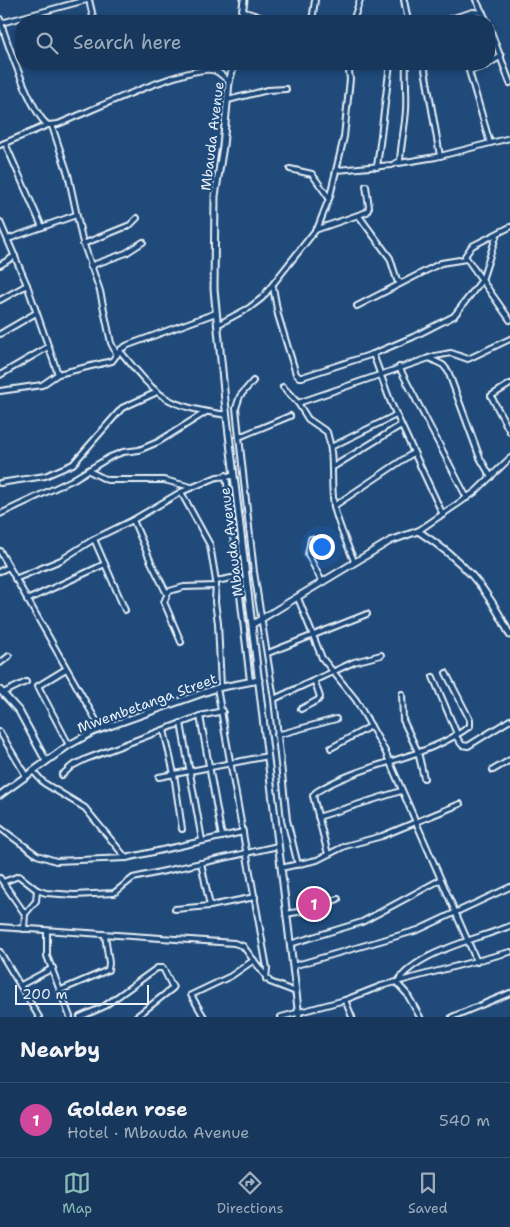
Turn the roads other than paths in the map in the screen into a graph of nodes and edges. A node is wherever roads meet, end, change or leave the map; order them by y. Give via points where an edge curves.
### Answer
1 (88, 0) edge
2 (244, 0) edge
3 (315, 0) edge
4 (360, 0) edge
5 (404, 0) edge
6 (476, 0) edge
7 (242, 11) junction
8 (483, 13) joint
9 (26, 15) edge
10 (92, 15) edge
11 (242, 15) edge
12 (254, 15) edge
13 (313, 15) edge
14 (355, 15) edge
15 (407, 15) edge
16 (463, 15) edge
17 (15, 18) edge
18 (1, 21) edge
19 (495, 41) edge
20 (501, 56) junction
21 (15, 60) edge
22 (495, 60) edge
23 (19, 70) edge
24 (233, 70) edge
25 (349, 70) edge
26 (389, 70) edge
27 (405, 70) edge
28 (425, 70) edge
29 (472, 70) edge
30 (230, 82) junction
31 (510, 83) edge
32 (286, 89) dead end
33 (228, 100) junction
34 (50, 126) junction
35 (510, 138) edge
36 (5, 143) junction
37 (490, 143) junction
38 (0, 145) edge
39 (440, 156) junction
40 (396, 163) junction
41 (377, 167) junction
42 (290, 170) dead end
43 (337, 170) junction
44 (366, 186) dead end
45 (329, 198) junction
46 (76, 215) junction
47 (360, 216) junction
48 (137, 218) dead end
49 (0, 222) edge
50 (42, 226) junction
51 (510, 227) edge
52 (315, 230) junction
53 (497, 234) junction
54 (8, 239) junction
55 (143, 242) dead end
56 (83, 244) junction
57 (15, 256) junction
58 (466, 259) junction
59 (0, 265) edge
60 (90, 266) junction
61 (482, 280) junction
62 (400, 282) junction
63 (27, 285) junction
64 (273, 287) junction
65 (0, 300) edge
66 (357, 306) dead end
67 (36, 312) junction
68 (216, 313) junction
69 (510, 320) edge
70 (217, 325) junction
71 (0, 334) edge
72 (510, 339) edge
73 (48, 347) junction
74 (118, 353) junction
75 (373, 354) junction
76 (430, 358) junction
77 (399, 367) junction
78 (380, 373) junction
79 (58, 374) junction
80 (0, 376) edge
81 (253, 381) dead end
82 (510, 384) edge
83 (283, 387) dead end
84 (0, 391) edge
85 (155, 393) junction
86 (298, 403) junction
87 (206, 412) junction
88 (226, 415) junction
89 (396, 415) junction
90 (290, 416) dead end
91 (510, 416) edge
92 (504, 419) junction
93 (401, 425) junction
94 (510, 432) edge
95 (239, 437) junction
96 (331, 447) junction
97 (413, 453) junction
98 (510, 458) edge
99 (333, 467) junction
100 (89, 471) junction
101 (226, 476) junction
102 (234, 476) junction
103 (491, 477) junction
104 (0, 483) edge
105 (192, 487) junction
106 (181, 492) junction
107 (467, 498) junction
108 (334, 506) junction
109 (0, 514) edge
110 (442, 515) junction
111 (133, 520) junction
112 (418, 531) junction
113 (311, 538) dead end
114 (94, 539) junction
115 (0, 551) edge
116 (354, 561) junction
117 (104, 564) junction
118 (9, 567) junction
119 (0, 571) edge
120 (237, 576) junction
121 (15, 579) junction
122 (322, 582) junction
123 (216, 584) junction
124 (168, 593) junction
125 (298, 598) junction
126 (27, 600) junction
127 (124, 610) dead end
128 (367, 614) dead end
129 (263, 619) junction
130 (507, 623) edge
131 (253, 624) junction
132 (510, 635) edge
133 (313, 636) junction
134 (181, 642) dead end
135 (268, 653) junction
136 (381, 655) dead end
137 (10, 656) dead end
138 (0, 662) edge
139 (66, 669) junction
140 (333, 673) junction
141 (446, 673) dead end
142 (433, 677) dead end
143 (258, 680) junction
144 (26, 682) dead end
145 (250, 682) junction
146 (315, 682) junction
147 (219, 688) junction
148 (2, 692) edge
149 (402, 694) dead end
150 (274, 699) junction
151 (301, 709) dead end
152 (223, 712) junction
153 (200, 716) junction
154 (336, 719) dead end
155 (510, 720) edge
156 (181, 723) junction
157 (371, 726) junction
158 (101, 728) junction
159 (164, 730) junction
160 (0, 732) edge
161 (277, 735) junction
162 (456, 735) junction
163 (69, 745) junction
164 (331, 748) dead end
165 (418, 752) junction
166 (268, 756) junction
167 (389, 760) junction
168 (510, 760) edge
169 (46, 761) junction
170 (229, 764) junction
171 (209, 768) junction
172 (493, 770) dead end
173 (33, 771) junction
174 (189, 772) junction
175 (174, 774) junction
176 (62, 775) dead end
177 (26, 776) junction
178 (159, 777) dead end
179 (424, 778) dead end
180 (401, 791) junction
181 (0, 795) edge
182 (460, 804) dead end
183 (318, 817) junction
184 (415, 823) junction
185 (0, 828) edge
186 (182, 829) dead end
187 (243, 832) junction
188 (222, 837) junction
189 (202, 840) junction
190 (278, 846) junction
191 (248, 853) junction
192 (328, 854) junction
193 (126, 858) junction
194 (201, 863) junction
195 (298, 865) junction
196 (280, 868) junction
197 (1, 880) edge
198 (440, 880) junction
199 (510, 887) edge
200 (37, 890) junction
201 (255, 896) junction
202 (338, 899) dead end
203 (210, 906) junction
204 (175, 909) dead end
205 (456, 913) junction
206 (25, 914) junction
207 (286, 914) junction
208 (510, 926) edge
209 (0, 927) edge
210 (24, 929) junction
211 (47, 931) junction
212 (105, 934) junction
213 (468, 940) junction
214 (290, 944) junction
215 (0, 952) edge
216 (510, 952) edge
217 (254, 960) junction
218 (477, 962) junction
219 (293, 966) junction
220 (53, 968) junction
221 (266, 979) junction
222 (397, 983) junction
223 (20, 985) junction
224 (61, 990) junction
225 (296, 992) junction
226 (510, 993) edge
227 (345, 1000) junction
228 (299, 1014) edge
229 (39, 1017) edge
230 (70, 1017) edge
231 (80, 1017) edge
232 (136, 1017) edge
233 (204, 1017) edge
234 (281, 1017) edge
235 (352, 1017) edge
236 (420, 1017) edge
237 (452, 1017) edge

1 - 9 street
1 - 10 street
2 - 7 street
3 - 13 street
4 - 14 street
5 - 15 street
6 - 8 street
7 - 11 street
7 - 12 street
8 - 16 street
17 - 18 street
18 - 21 street
19 - 20 street
20 - 22 street
20 - 31 street
23 - 34 street via 38,114
24 - 30 street, Mbauda Avenue
25 - 43 street via 345,130
26 - 41 street
27 - 40 street via 406,111 400,160
28 - 39 street
29 - 37 street via 469,71
30 - 33 street, Mbauda Avenue
30 - 34 street via 215,71 204,70 157,84
32 - 33 street
33 - 68 street, Mbauda Avenue via 215,196 213,261
34 - 36 street
34 - 46 street via 68,174
35 - 37 street
36 - 38 street
36 - 50 street
37 - 39 street
39 - 40 street
40 - 41 street
41 - 43 street
42 - 45 street via 312,174
43 - 45 street
44 - 47 street via 369,210
45 - 52 street
46 - 50 street
46 - 56 street
47 - 52 street
47 - 62 street via 384,250
48 - 56 street via 130,225
49 - 54 street
50 - 54 street
51 - 53 street
52 - 64 street
53 - 58 street via 472,246 465,253
53 - 61 street
54 - 57 street
55 - 60 street via 126,253
56 - 60 street
57 - 59 street
57 - 63 street
58 - 61 street
58 - 62 street via 441,263
60 - 74 street via 100,291 111,343
61 - 69 street
61 - 75 street via 454,316
62 - 66 street
63 - 65 street
63 - 67 street
64 - 70 street via 249,308
64 - 75 street via 278,315 299,377
67 - 71 street
67 - 73 street
68 - 70 street, Mbauda Avenue
68 - 74 street via 128,344
70 - 88 street, Mbauda Avenue
72 - 76 street via 468,359 451,353
73 - 79 street
73 - 80 street
74 - 79 street via 112,362
74 - 85 street
75 - 78 street
76 - 77 street
76 - 103 street via 446,367 480,458
77 - 78 street
77 - 107 street
78 - 86 street
78 - 89 street
79 - 84 street via 42,384
81 - 95 street via 240,396 236,408
82 - 92 street via 491,396
83 - 86 street
85 - 87 street via 185,408
85 - 104 street via 122,408 74,464 45,476
86 - 96 street via 308,419 327,432
87 - 88 street
87 - 100 street via 158,442 123,452
88 - 102 street, Mbauda Avenue
89 - 93 street
89 - 96 street
90 - 95 street
91 - 92 street
92 - 94 street
93 - 97 street
93 - 99 street
95 - 129 street via 254,572
96 - 99 street
97 - 108 street
97 - 110 street
98 - 103 street
99 - 108 street
100 - 105 street via 108,480 164,480
100 - 109 street
101 - 102 street
101 - 105 street
101 - 120 street
102 - 131 street, Mbauda Avenue
103 - 107 street
105 - 106 street
106 - 111 street
106 - 123 street via 210,545
107 - 110 street
108 - 116 street
110 - 112 street
111 - 114 street
111 - 124 street via 150,562
112 - 116 street via 390,541
112 - 130 street via 445,548 463,565
113 - 122 street via 308,554
114 - 117 street
114 - 121 street via 60,560
115 - 118 street
116 - 122 street
117 - 126 street
117 - 127 street
118 - 119 street
118 - 121 street
120 - 123 street
120 - 145 street
121 - 126 street
122 - 125 street
123 - 124 street via 184,587
123 - 147 street
124 - 134 street via 164,602
125 - 129 street
125 - 133 street
126 - 139 street
128 - 133 street
129 - 131 street
129 - 135 street
130 - 132 street
131 - 143 street, Mbauda Avenue
133 - 135 street
133 - 140 street via 322,658
135 - 150 street
136 - 140 street via 354,662
137 - 138 street
139 - 158 street
139 - 163 street via 38,686
140 - 146 street
140 - 157 street via 356,700
141 - 162 street via 471,722
142 - 162 street
143 - 145 street, Mwembetanga Street
143 - 166 street, Mbauda Avenue
144 - 148 street
145 - 147 street, Mwembetanga Street
146 - 150 street
146 - 151 street via 320,697
147 - 152 street
147 - 158 street, Mwembetanga Street
148 - 169 street via 19,711
149 - 165 street via 403,720
150 - 161 street
152 - 153 street
152 - 170 street
153 - 156 street
153 - 171 street
154 - 161 street
155 - 162 street via 468,746 462,745
156 - 159 street
156 - 174 street
157 - 164 street
157 - 167 street
158 - 163 street, Mwembetanga Street
159 - 175 street
159 - 176 street via 86,759
160 - 177 street
161 - 195 street via 287,820
162 - 165 street
163 - 169 street, Mwembetanga Street
165 - 167 street
165 - 179 street
166 - 170 street
166 - 190 street, Mbauda Avenue
167 - 180 street
167 - 183 street via 316,792 313,796
168 - 172 street
169 - 173 street, Mwembetanga Street
170 - 171 street
170 - 187 street
171 - 174 street
171 - 188 street
173 - 177 street, Mwembetanga Street
173 - 193 street via 44,783 85,808
174 - 175 street
174 - 189 street
175 - 178 street
175 - 186 street
177 - 181 street, Mwembetanga Street
180 - 183 street
180 - 184 street
182 - 184 street
183 - 192 street
184 - 192 street
184 - 198 street
185 - 193 street via 47,860 81,862
187 - 188 street
187 - 191 street
188 - 189 street
189 - 193 street
190 - 191 street
190 - 196 street, Mbauda Avenue
191 - 194 street
191 - 201 street
192 - 195 street
194 - 200 street via 133,878 114,893 103,895
194 - 203 street
195 - 196 street
196 - 207 street, Mbauda Avenue
197 - 200 street via 20,876
197 - 206 street
198 - 205 street
198 - 214 street via 362,922
199 - 205 street
200 - 206 street via 36,901
201 - 203 street
201 - 221 street
202 - 207 street via 309,910
203 - 204 street
205 - 213 street
205 - 219 street via 418,930
206 - 210 street
207 - 214 street, Mbauda Avenue
208 - 213 street
209 - 210 street
210 - 211 street
211 - 212 street
211 - 220 street via 46,951
212 - 217 street via 234,943 242,946
212 - 224 street via 108,970
213 - 218 street
213 - 222 street via 414,965
214 - 219 street, Mbauda Avenue
215 - 223 street
216 - 218 street
217 - 221 street
217 - 233 street via 231,976 191,995
218 - 222 street
219 - 225 street, Mbauda Avenue
220 - 223 street
220 - 224 street
221 - 225 street
222 - 227 street
222 - 236 street
223 - 229 street
224 - 230 street
225 - 228 street, Mbauda Avenue
226 - 237 street
227 - 228 street
227 - 235 street
228 - 234 street
231 - 232 street via 103,1007 158,968 163,968 173,988

